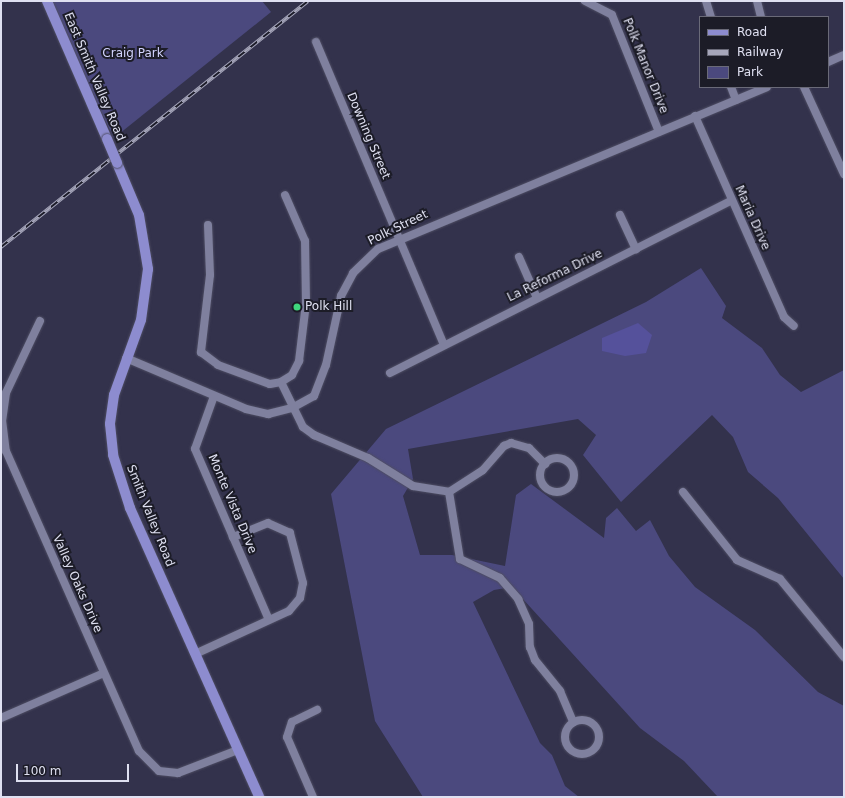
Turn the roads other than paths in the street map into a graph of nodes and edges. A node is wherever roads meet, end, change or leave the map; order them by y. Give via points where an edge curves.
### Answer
1 (47, 1) edge
2 (585, 1) edge
3 (706, 1) edge
4 (757, 1) edge
5 (711, 16) edge
6 (761, 16) edge
7 (316, 42) dead end
8 (844, 55) edge
9 (829, 62) edge
10 (731, 88) edge
11 (765, 88) edge
12 (804, 88) edge
13 (736, 100) junction
14 (695, 116) junction
15 (659, 132) junction
16 (117, 163) joint
17 (844, 174) edge
18 (285, 195) dead end
19 (731, 201) junction
20 (620, 215) dead end
21 (208, 225) dead end
22 (398, 240) junction
23 (636, 248) junction
24 (519, 257) dead end
25 (537, 298) junction
26 (40, 321) dead end
27 (794, 326) dead end
28 (444, 345) junction
29 (126, 358) junction
30 (390, 373) dead end
31 (281, 382) junction
32 (3, 393) edge
33 (214, 396) junction
34 (292, 408) junction
35 (545, 464) junction
36 (449, 492) junction
37 (683, 492) dead end
38 (233, 537) junction
39 (269, 620) junction
40 (195, 654) junction
41 (844, 657) edge
42 (104, 673) junction
43 (316, 710) dead end
44 (1, 718) edge
45 (574, 722) junction
46 (238, 750) junction
47 (259, 797) edge
48 (313, 797) edge

1 - 16 main road, East Smith Valley Road, bridge
2 - 15 street, Polk Manor Drive via 612,15
3 - 5 street
4 - 6 street
7 - 22 street, Downing Street
8 - 9 street
10 - 13 street
11 - 13 street, Polk Street
12 - 17 street
13 - 14 street, Polk Street
14 - 15 street, Polk Street
14 - 19 street, Maria Drive
15 - 22 street, Polk Street
16 - 29 main road, Smith Valley Road via 139,215 148,269 141,320
18 - 31 street via 305,242 306,303 299,361 292,374
19 - 23 street, La Reforma Drive
19 - 27 street, Maria Drive via 784,317
20 - 23 street
21 - 31 street via 210,275 201,352 226,367 270,384
22 - 28 street, Downing Street
22 - 34 street, Polk Street via 378,249 353,273 341,296 326,365 314,396
23 - 25 street, La Reforma Drive
24 - 25 street
25 - 28 street, La Reforma Drive
26 - 32 street, Valley Oaks Drive
28 - 30 street, La Reforma Drive
29 - 33 street, Polk Street
29 - 40 main road, Smith Valley Road via 111,409 111,440 116,470
31 - 34 street
32 - 42 street, Valley Oaks Drive via 2,420 10,464
33 - 34 street, Polk Street via 268,414
33 - 38 street, Monte Vista Drive via 195,449
34 - 36 street via 303,428 314,435 368,458 413,486
35 - 35 street via 558,459 568,462 573,470 570,486 556,492 546,488 541,479
35 - 36 street via 529,448 511,443 504,446 483,470
36 - 45 street via 460,560 500,578 518,599 529,624 530,647 535,660 560,691
37 - 41 street via 737,560 780,579
38 - 39 street, Monte Vista Drive
38 - 39 street via 268,523 290,533 303,583 300,598 289,611
39 - 40 street
40 - 46 main road, Smith Valley Road
42 - 44 street
42 - 46 street, Valley Oaks Drive via 139,752 159,771 178,773
43 - 48 street via 292,722 287,737
45 - 45 street via 584,720 597,730 598,742 592,751 581,754 567,746 565,735
46 - 47 main road, Smith Valley Road

